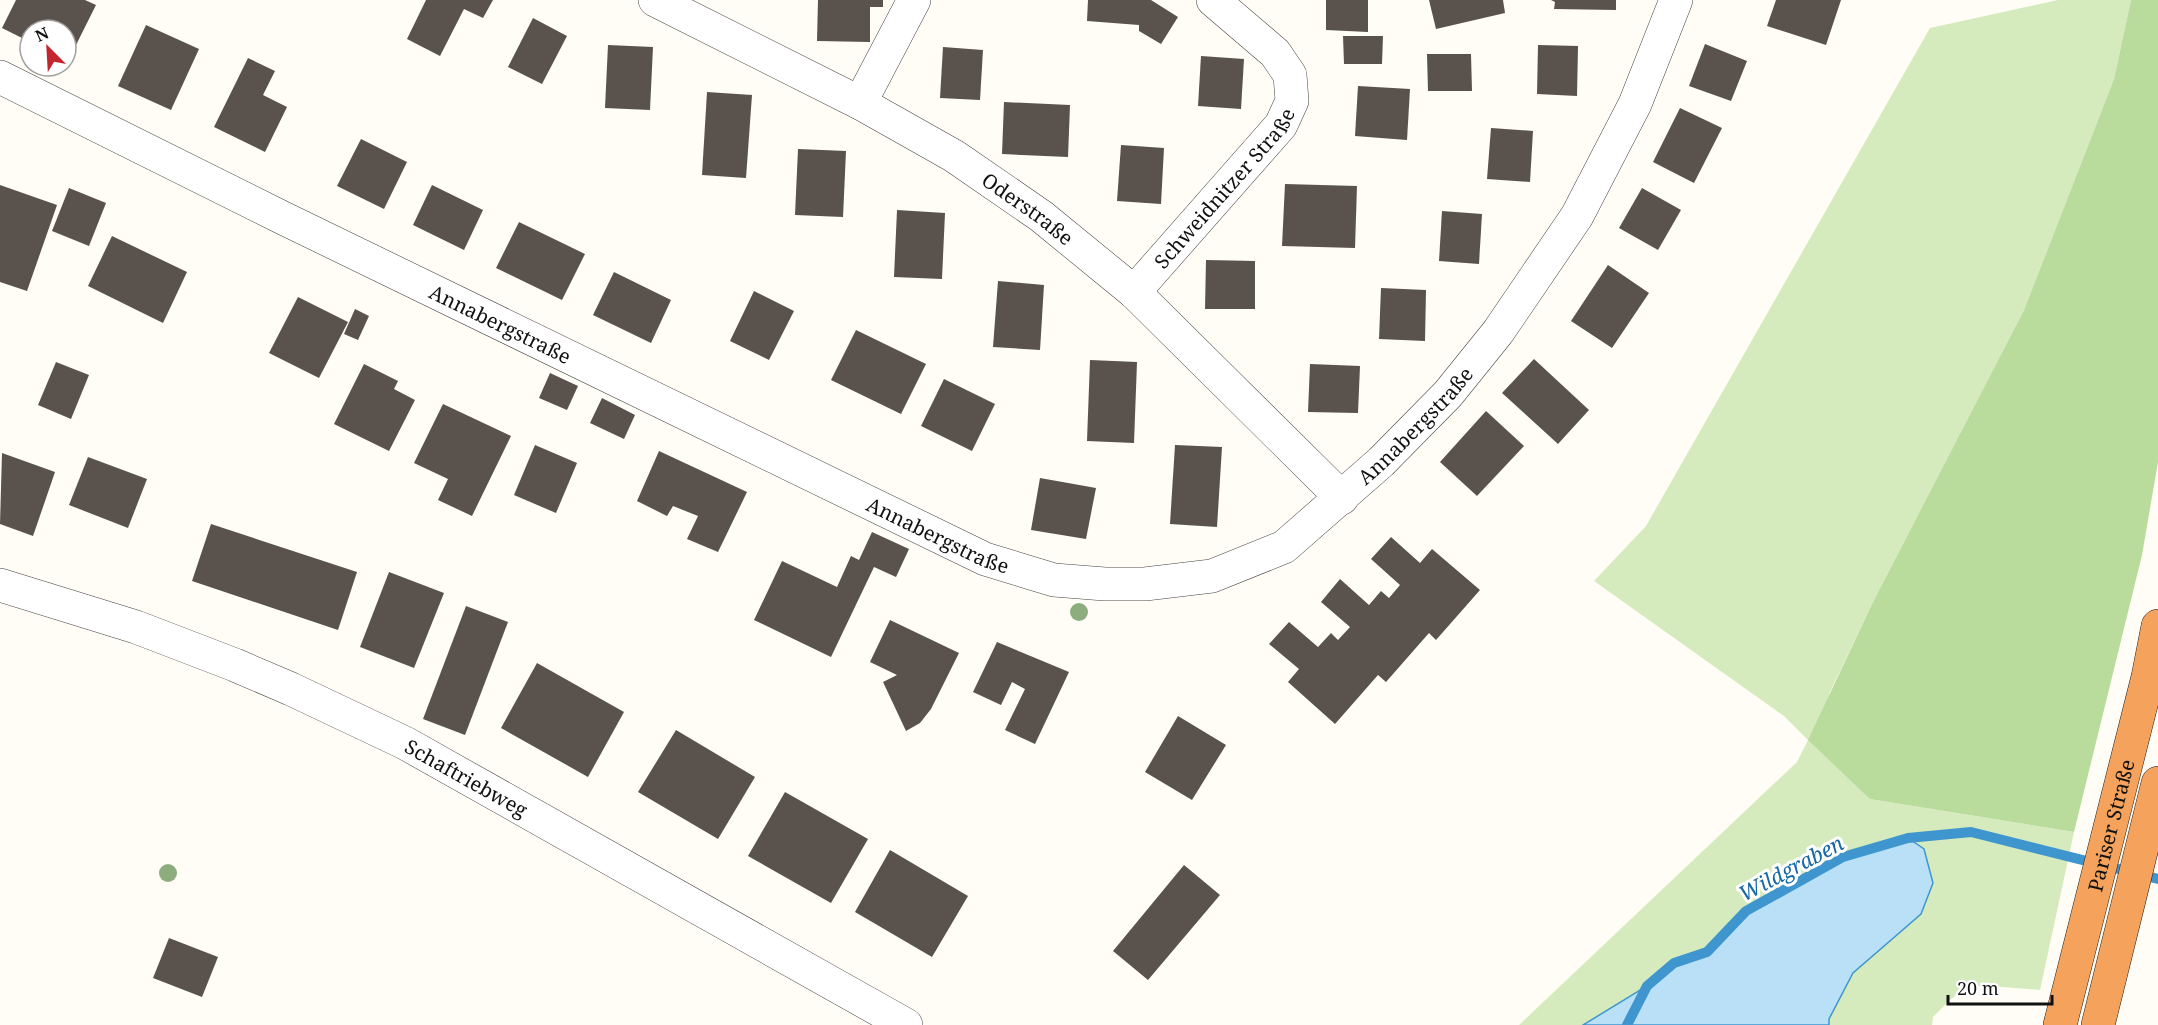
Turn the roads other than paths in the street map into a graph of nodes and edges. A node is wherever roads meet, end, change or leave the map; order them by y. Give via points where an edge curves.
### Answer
1 (655, 0) edge
2 (914, 0) edge
3 (1213, 0) edge
4 (1676, 0) edge
5 (0, 77) edge
6 (860, 103) junction
7 (1134, 292) junction
8 (1342, 498) junction
9 (0, 585) edge
10 (2158, 626) edge
11 (2158, 783) edge
12 (906, 1025) edge
13 (2060, 1025) edge
14 (2098, 1025) edge

1 - 6 street, Oderstraße
2 - 6 street
3 - 7 street, Schweidnitzer Straße via 1275,53 1290,75 1292,101 1281,124
4 - 8 street, Annabergstraße via 1635,104 1578,216 1498,332 1448,394
5 - 8 street, Annabergstraße via 985,559 1054,580 1105,584 1212,576 1284,547
6 - 7 street, Oderstraße via 954,156 1041,216
7 - 8 street, Oderstraße
9 - 12 street, Schaftriebweg via 136,627 235,665 405,743
10 - 13 highway, Pariser Straße
11 - 14 highway, Pariser Straße

